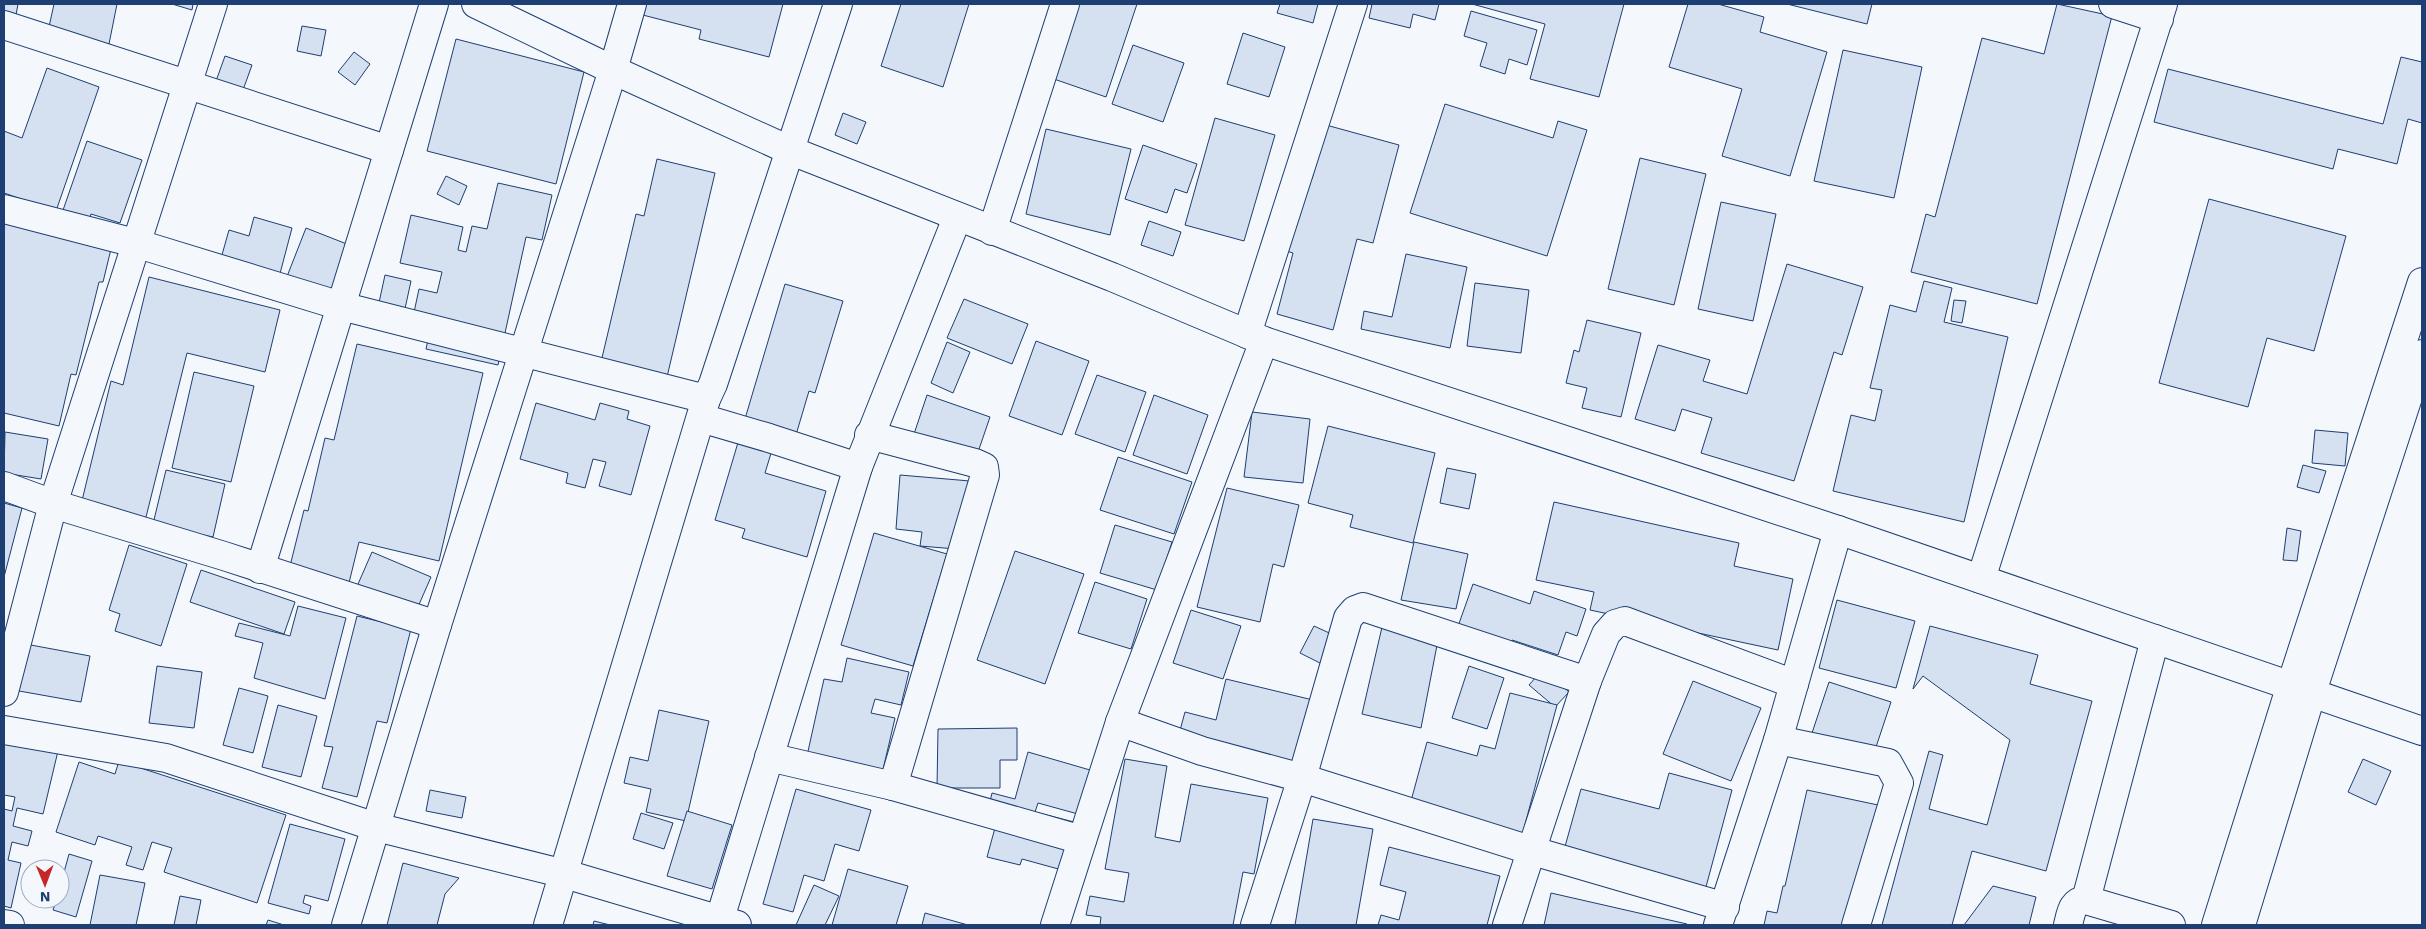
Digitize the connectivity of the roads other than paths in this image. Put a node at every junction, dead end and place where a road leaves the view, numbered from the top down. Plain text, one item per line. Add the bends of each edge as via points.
1 (213, 4) edge
2 (434, 4) edge
3 (476, 4) edge
4 (632, 4) edge
5 (838, 4) edge
6 (1065, 4) edge
7 (1353, 4) edge
8 (2113, 4) edge
9 (2161, 11) edge
10 (4, 25) edge
11 (613, 70) junction
12 (187, 83) junction
13 (390, 150) junction
14 (789, 150) junction
15 (4, 209) edge
16 (957, 218) junction
17 (992, 231) junction
18 (135, 243) junction
19 (2422, 282) edge
20 (341, 306) junction
21 (1255, 337) junction
22 (524, 351) junction
23 (2422, 354) edge
24 (703, 409) junction
25 (869, 435) junction
26 (858, 467) junction
27 (4, 486) edge
28 (53, 504) junction
29 (1838, 530) junction
30 (260, 569) junction
31 (1981, 579) junction
32 (437, 625) junction
33 (2155, 639) junction
34 (1587, 681) junction
35 (1794, 684) junction
36 (2302, 688) junction
37 (4, 692) edge
38 (1120, 722) junction
39 (4, 730) edge
40 (2422, 730) edge
41 (1778, 740) junction
42 (769, 757) junction
43 (1302, 778) junction
44 (893, 786) junction
45 (376, 827) junction
46 (1082, 840) junction
47 (1533, 851) junction
48 (565, 874) junction
49 (2086, 900) junction
50 (1722, 916) edge
51 (725, 923) edge
52 (4, 924) edge
53 (10, 925) edge
54 (346, 925) edge
55 (548, 925) edge
56 (1055, 925) edge
57 (1254, 925) edge
58 (1507, 925) edge
59 (1856, 925) edge
60 (2068, 925) edge
61 (2171, 925) edge
62 (2216, 925) edge
63 (2241, 925) edge

1 - 12 street
2 - 13 street
3 - 11 street
4 - 11 street
5 - 14 street
6 - 17 street
7 - 21 street
8 - 9 street
9 - 31 street
10 - 12 street
11 - 14 street
11 - 22 street
12 - 13 street
12 - 18 street
13 - 20 street
14 - 16 street
14 - 24 street
15 - 18 street
16 - 17 street
16 - 25 street
17 - 21 street
18 - 20 street
18 - 28 street
19 - 36 street
20 - 22 street
20 - 30 street
21 - 29 street
21 - 38 street
22 - 24 street
22 - 32 street
23 - 36 street
24 - 26 street via 769,438
24 - 48 street
25 - 26 street
25 - 44 street via 975,462 984,466 985,475
26 - 42 street
27 - 28 street
28 - 30 street
28 - 37 street
29 - 31 street
29 - 35 street
30 - 32 street
31 - 33 street
32 - 45 street
33 - 36 street
33 - 49 street
34 - 35 street via 1606,634 1615,624 1625,620
34 - 43 street via 1363,607 1348,618
34 - 47 street
35 - 41 street
36 - 40 street
36 - 62 street
36 - 63 street
38 - 43 street via 1202,751
38 - 46 street
39 - 45 street via 166,758
41 - 50 street
41 - 59 street via 1888,763 1895,772 1899,784
42 - 44 street
42 - 51 street
43 - 47 street
43 - 57 street
44 - 46 street
45 - 48 street
45 - 54 street
46 - 56 street
47 - 50 street
47 - 58 street
48 - 51 street
48 - 55 street
49 - 60 street via 2074,905
49 - 61 street
52 - 53 street

